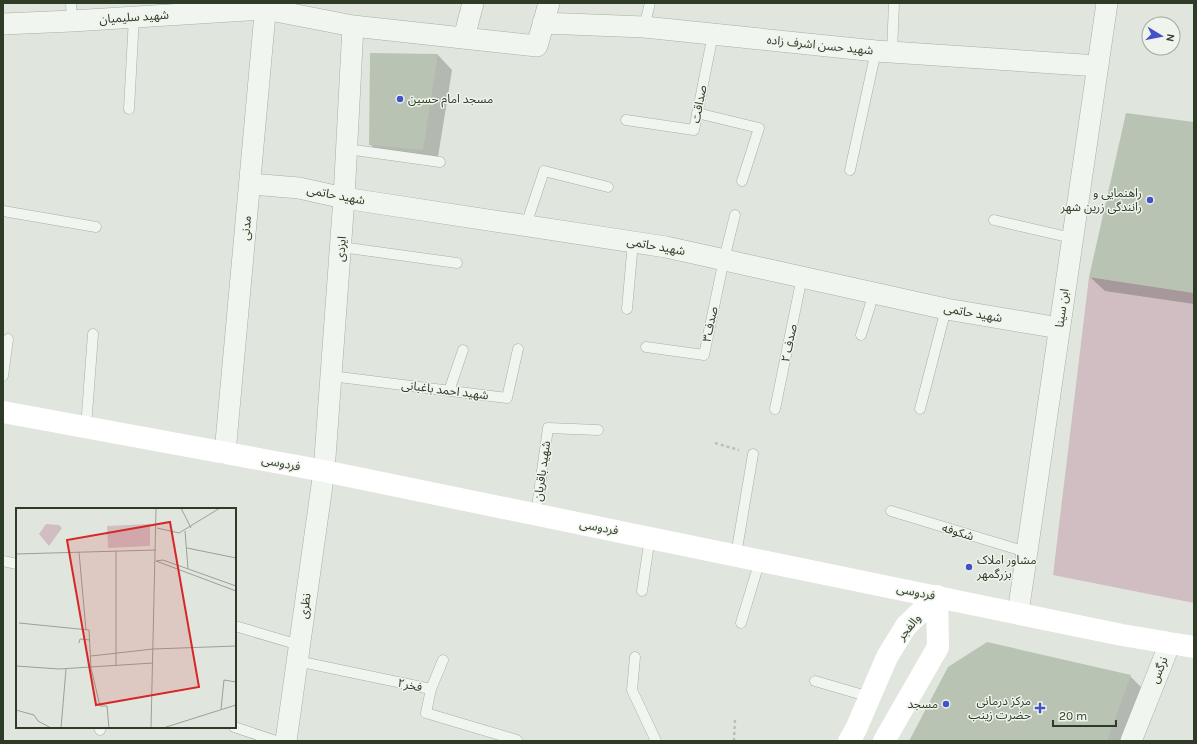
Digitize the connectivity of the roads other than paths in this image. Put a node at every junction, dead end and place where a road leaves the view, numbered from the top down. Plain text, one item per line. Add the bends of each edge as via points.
1 (473, 3) edge
2 (548, 3) edge
3 (650, 3) edge
4 (894, 3) edge
5 (1107, 3) edge
6 (265, 6) edge
7 (71, 12) edge
8 (134, 17) junction
9 (543, 23) junction
10 (3, 24) edge
11 (353, 26) junction
12 (644, 27) junction
13 (713, 34) junction
14 (464, 38) junction
15 (884, 51) junction
16 (1098, 66) junction
17 (129, 109) dead end
18 (697, 113) junction
19 (626, 120) dead end
20 (347, 149) junction
21 (440, 162) dead end
22 (850, 170) dead end
23 (742, 181) dead end
24 (250, 184) junction
25 (608, 187) dead end
26 (344, 198) junction
27 (3, 211) edge
28 (735, 215) dead end
29 (994, 220) dead end
30 (526, 226) junction
31 (96, 227) dead end
32 (1072, 238) junction
33 (633, 242) junction
34 (341, 247) junction
35 (724, 260) junction
36 (457, 263) dead end
37 (802, 277) junction
38 (874, 293) junction
39 (627, 309) dead end
40 (946, 309) junction
41 (1059, 328) junction
42 (93, 334) dead end
43 (862, 335) dead end
44 (8, 339) dead end
45 (646, 347) dead end
46 (518, 349) dead end
47 (463, 350) dead end
48 (3, 376) edge
49 (332, 376) junction
50 (449, 391) junction
51 (775, 409) dead end
52 (920, 409) dead end
53 (3, 412) edge
54 (86, 427) junction
55 (598, 430) dead end
56 (225, 453) junction
57 (753, 454) road end
58 (324, 471) junction
59 (891, 511) dead end
60 (536, 514) junction
61 (650, 537) junction
62 (1026, 552) junction
63 (736, 555) junction
64 (760, 560) junction
65 (3, 561) edge
66 (16, 564) edge
67 (642, 591) dead end
68 (937, 596) junction
69 (1018, 613) junction
70 (741, 623) dead end
71 (236, 626) edge
72 (1170, 643) junction
73 (1194, 647) edge
74 (298, 653) junction
75 (635, 657) dead end
76 (443, 660) dead end
77 (815, 681) dead end
78 (431, 689) junction
79 (870, 696) junction
80 (236, 728) edge
81 (516, 740) dead end
82 (276, 741) edge
83 (286, 741) edge
84 (656, 741) edge
85 (849, 741) edge
86 (884, 741) edge
87 (1131, 741) edge

1 - 14 street
2 - 9 street
3 - 12 lane
4 - 15 lane
5 - 16 street, ابن سینا
6 - 8 street, شهید سلیمیان
6 - 11 street
6 - 24 street, مدنی
7 - 8 street, شهید سلیمیان
7 - 10 street, شهید سلیمیان
8 - 17 lane
9 - 12 street, شهید حسن اشرف زاده
9 - 14 street via 537,46
11 - 14 street
11 - 20 street, ایزدی
12 - 13 street, شهید حسن اشرف زاده
13 - 15 street, شهید حسن اشرف زاده
13 - 18 lane, صداقت
15 - 16 street, شهید حسن اشرف زاده
15 - 22 lane
16 - 32 street, ابن سینا
18 - 19 lane, صداقت via 694,130
18 - 23 lane via 759,128
20 - 21 lane
20 - 26 street, ایزدی
24 - 26 street, شهید حاتمی via 299,188
24 - 56 street, مدنی
25 - 30 lane via 544,172
26 - 30 street, شهید حاتمی
26 - 34 street, ایزدی
27 - 31 lane
28 - 35 lane
29 - 32 lane
30 - 33 street, شهید حاتمی
32 - 41 street, ابن سینا
33 - 35 street, شهید حاتمی
33 - 39 lane
34 - 36 lane
34 - 49 street, ایزدی
35 - 37 street, شهید حاتمی
35 - 45 lane, صدف۳ via 704,355
37 - 38 street, شهید حاتمی
37 - 51 lane, صدف ۲
38 - 40 street, شهید حاتمی
38 - 43 lane
40 - 41 street, شهید حاتمی
40 - 52 lane
41 - 62 street, ابن سینا
42 - 54 lane
44 - 48 lane
46 - 50 lane, شهید احمد باغبانی via 508,398
47 - 50 lane
49 - 50 lane, شهید احمد باغبانی
49 - 58 street, ایزدی
53 - 54 street, فردوسی
54 - 56 street, فردوسی
55 - 60 lane, شهید باقریان via 548,428
56 - 58 street, فردوسی
57 - 63 lane
58 - 60 street, فردوسی
58 - 74 street, نظری
59 - 62 lane, شکوفه
60 - 61 street, فردوسی
61 - 63 street, فردوسی
61 - 67 lane
62 - 69 street, ابن سینا
63 - 64 street, فردوسی
64 - 68 street, فردوسی
64 - 70 lane
65 - 66 lane
68 - 69 street, فردوسی
68 - 79 street, والفجر via 906,626 887,657
68 - 86 street, والفجر via 938,647
69 - 72 street, فردوسی
71 - 74 lane, فخر۲
72 - 73 street, فردوسی
72 - 87 street, نرگس
74 - 78 lane, فخر۲
74 - 83 street, نظری
75 - 84 lane via 632,690
76 - 78 lane
77 - 79 lane
78 - 81 lane, فخر۲ via 426,713
79 - 85 street, والفجر
80 - 82 lane

